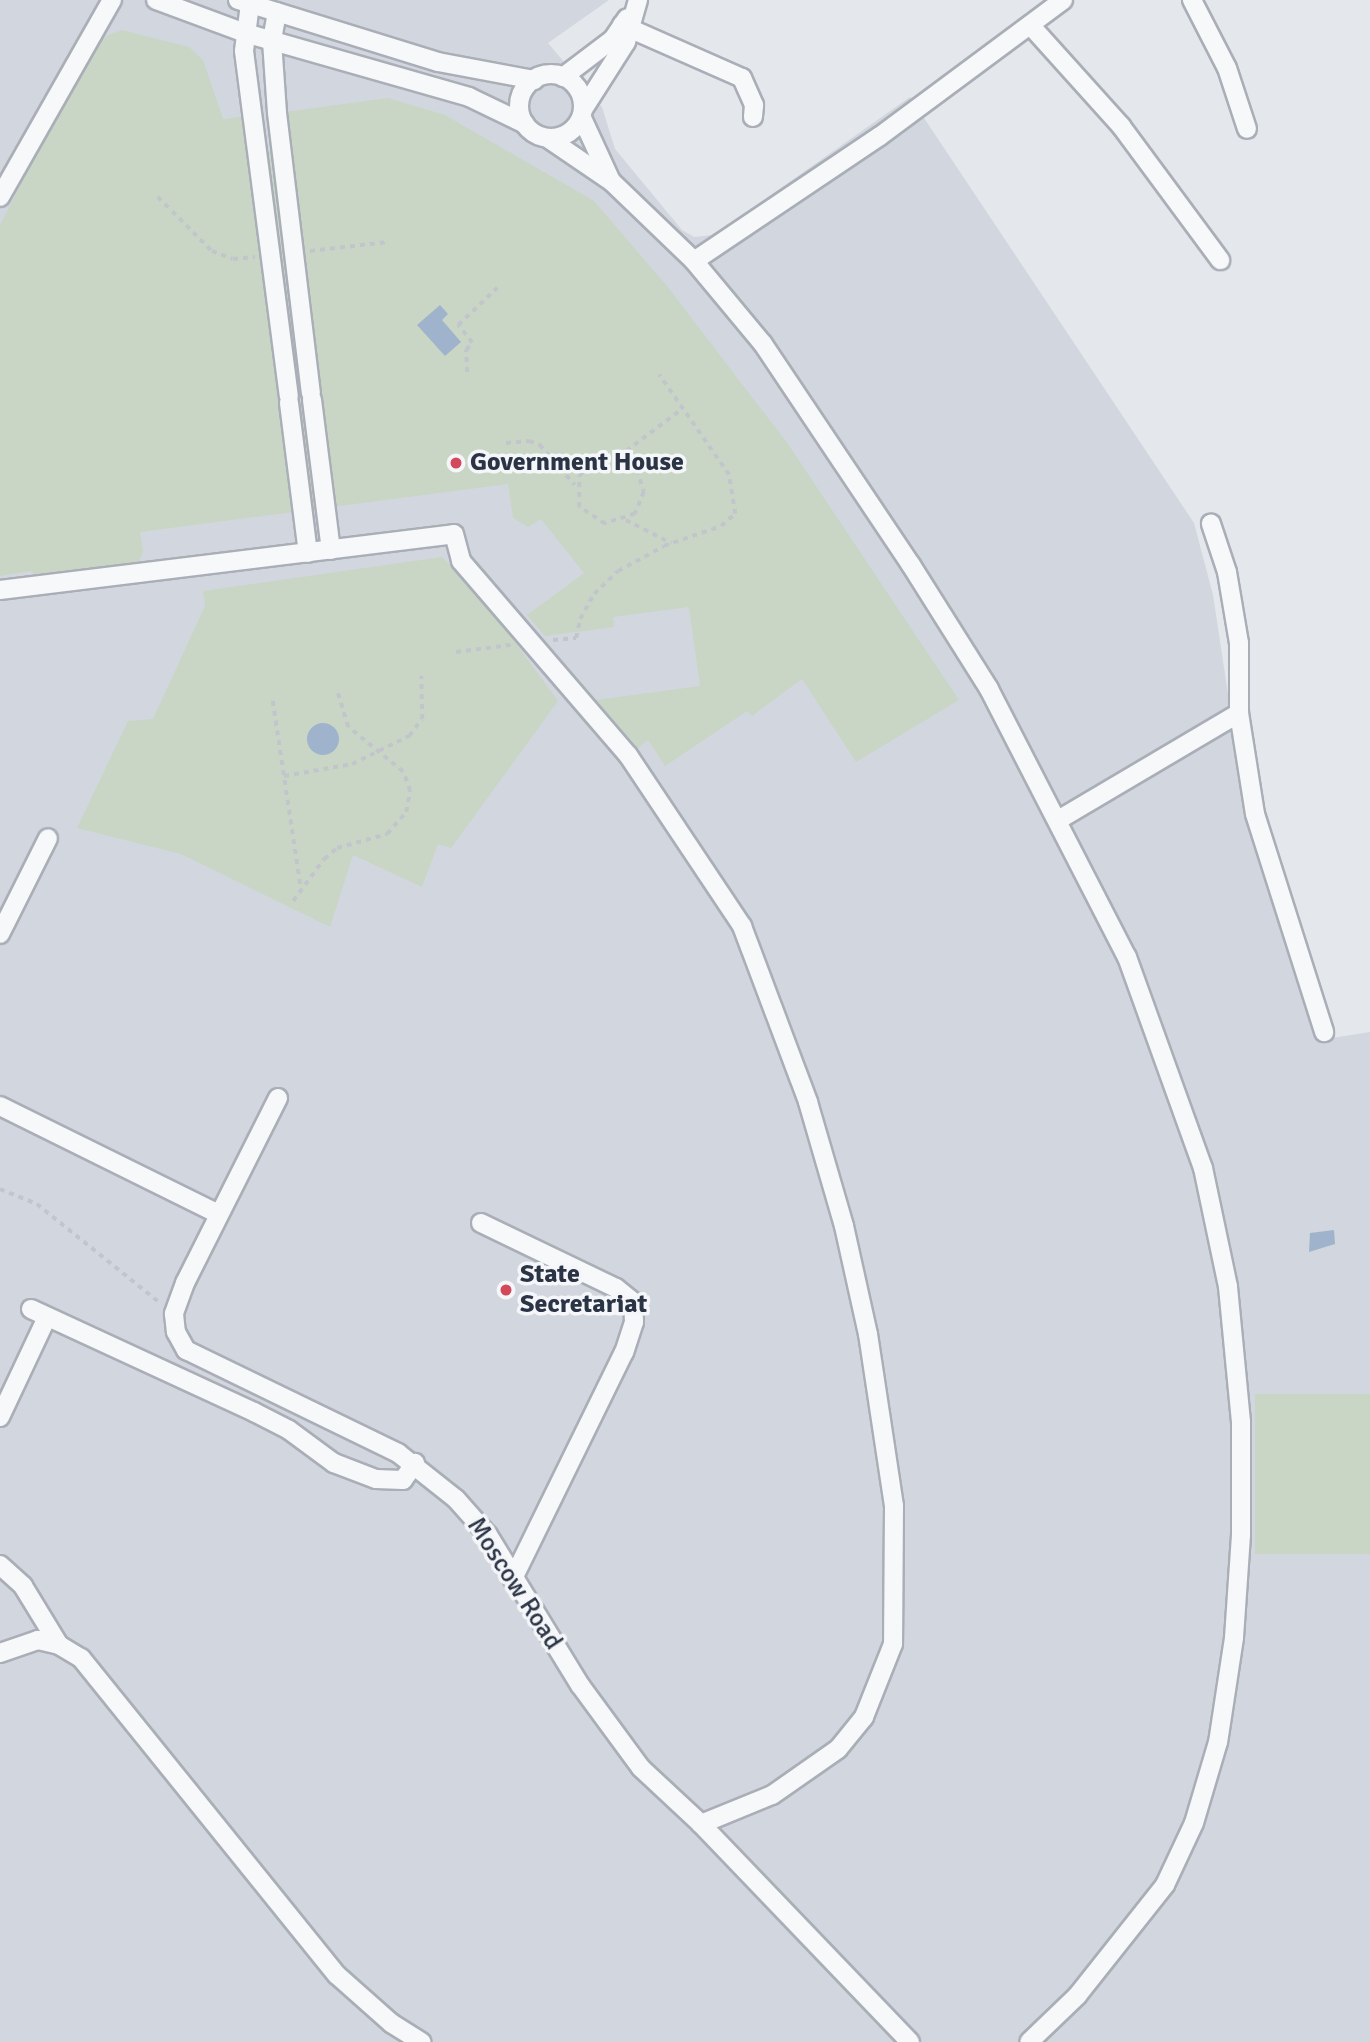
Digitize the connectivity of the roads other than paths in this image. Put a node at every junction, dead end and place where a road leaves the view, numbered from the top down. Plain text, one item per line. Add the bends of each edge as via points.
1 (112, 0) edge
2 (156, 0) edge
3 (1063, 0) edge
4 (1192, 0) edge
5 (244, 2) edge
6 (637, 3) edge
7 (277, 12) junction
8 (1031, 26) junction
9 (626, 27) junction
10 (244, 33) junction
11 (272, 41) junction
12 (563, 77) junction
13 (534, 80) junction
14 (583, 113) junction
15 (753, 117) dead end
16 (525, 124) junction
17 (1247, 129) dead end
18 (550, 139) junction
19 (612, 182) junction
20 (0, 197) edge
21 (294, 253) junction
22 (271, 256) junction
23 (1220, 260) dead end
24 (694, 261) junction
25 (311, 390) junction
26 (288, 393) junction
27 (1211, 524) dead end
28 (331, 550) junction
29 (308, 552) junction
30 (0, 590) edge
31 (1239, 713) junction
32 (1060, 819) junction
33 (48, 838) dead end
34 (0, 934) edge
35 (1324, 1032) dead end
36 (278, 1098) dead end
37 (0, 1106) edge
38 (219, 1214) junction
39 (481, 1223) dead end
40 (0, 1417) edge
41 (415, 1463) junction
42 (0, 1565) edge
43 (513, 1579) junction
44 (59, 1645) junction
45 (0, 1653) edge
46 (701, 1824) junction
47 (421, 2042) edge
48 (910, 2042) edge
49 (1028, 2042) edge

1 - 20 street
2 - 10 street
3 - 8 street
4 - 17 street via 1227,68
5 - 7 street
5 - 10 street
6 - 9 street
7 - 11 street
7 - 13 street via 438,62
8 - 23 street via 1121,127
8 - 24 street via 880,136
9 - 12 street
9 - 14 street
9 - 15 street via 724,66 742,78 754,105
10 - 11 street
10 - 22 street
11 - 16 street via 469,97
11 - 21 street
12 - 13 street
12 - 14 street via 579,90
13 - 16 street via 521,96
14 - 18 street via 569,133
14 - 19 street
16 - 18 street
18 - 19 street
19 - 24 street
21 - 22 street
21 - 25 street
22 - 26 street
24 - 32 street via 763,344 911,565 989,689
25 - 26 street
25 - 28 street
26 - 29 street
27 - 31 street via 1227,572 1239,643
28 - 29 street
28 - 46 street via 454,534 461,561 628,755 742,926 769,989 844,1226 894,1506 893,1644 864,1717 838,1749 772,1795
29 - 30 street
31 - 32 street
31 - 35 street via 1255,814
32 - 49 street via 1127,957 1203,1168 1229,1300 1241,1422 1241,1535 1234,1638 1219,1742 1194,1823 1165,1885 1128,1935 1077,1996
33 - 34 street
36 - 38 street
37 - 38 street
38 - 41 street, Moscow Road via 174,1314 176,1332 187,1350
39 - 43 street via 616,1288 633,1302 634,1322 624,1352
40 - 41 street via 39,1313 254,1412 289,1430 334,1463 376,1479 403,1480
41 - 43 street, Moscow Road via 488,1535
42 - 44 street via 23,1586
43 - 46 street, Moscow Road via 580,1685 641,1768
44 - 45 street via 38,1640
44 - 47 street via 81,1658 337,1975 391,2023
46 - 48 street, Moscow Road

